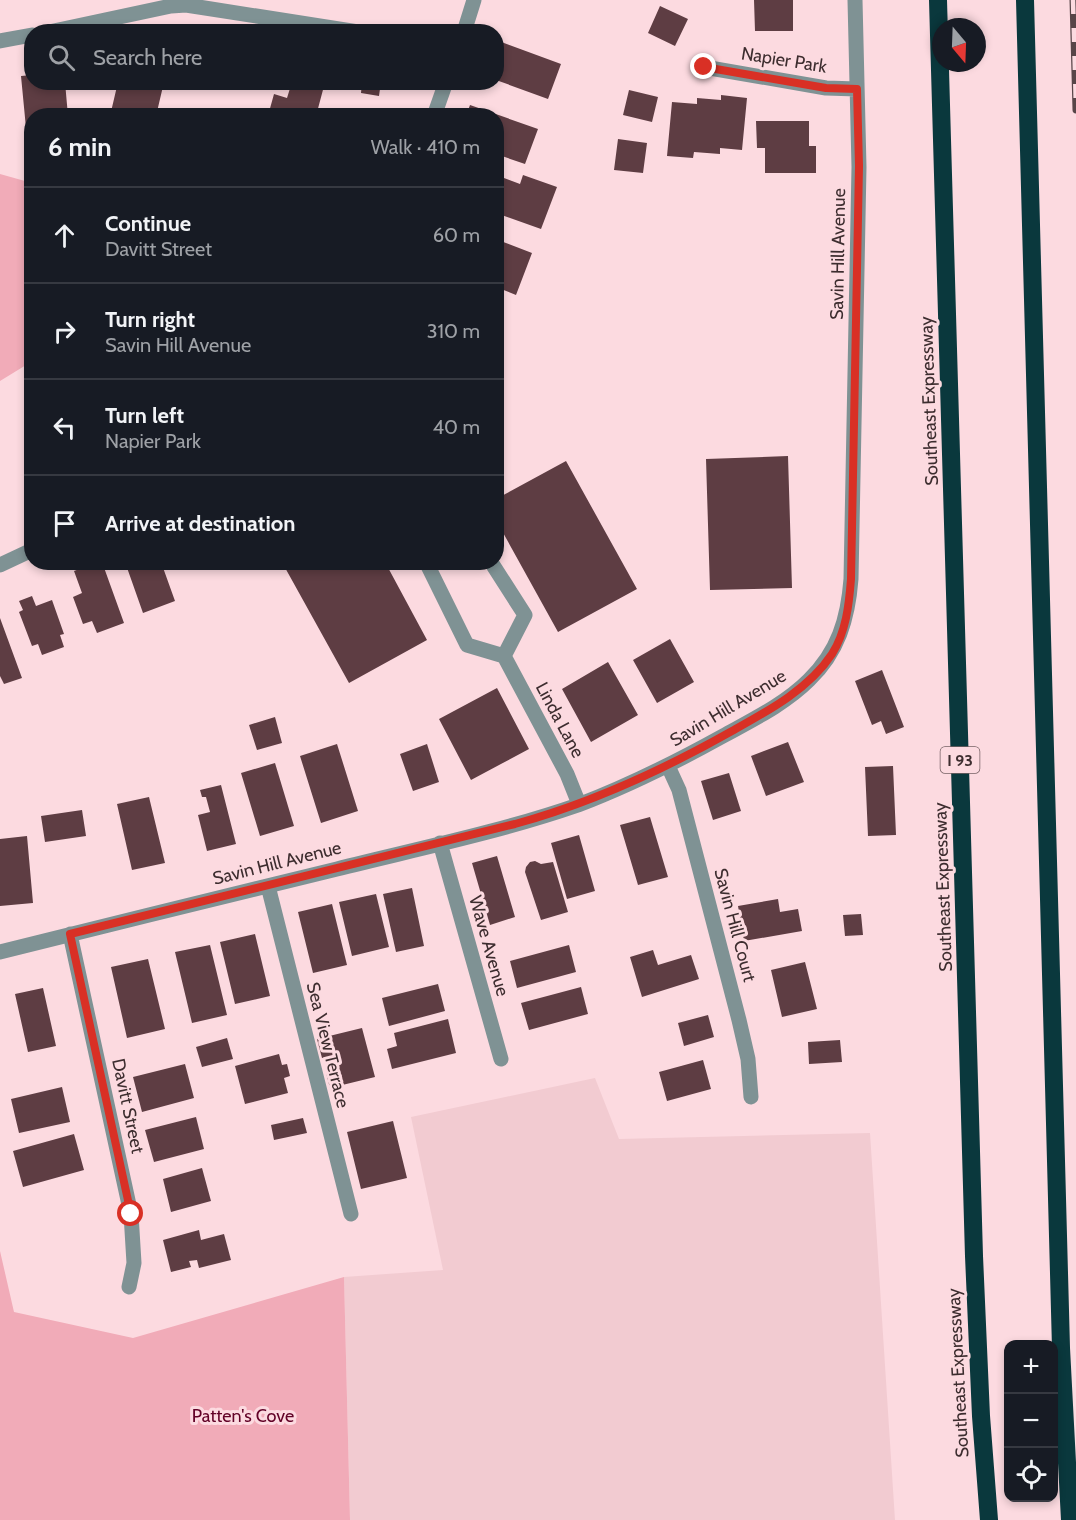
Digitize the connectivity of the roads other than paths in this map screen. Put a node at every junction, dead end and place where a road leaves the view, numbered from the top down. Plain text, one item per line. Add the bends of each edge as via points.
1 (474, 0) edge
2 (855, 0) edge
3 (938, 0) edge
4 (1025, 0) edge
5 (87, 24) edge
6 (307, 24) edge
7 (466, 24) edge
8 (24, 36) edge
9 (0, 41) edge
10 (704, 67) dead end
11 (857, 89) junction
12 (443, 90) edge
13 (437, 108) edge
14 (24, 554) edge
15 (0, 565) edge
16 (430, 570) edge
17 (496, 570) edge
18 (504, 656) junction
19 (668, 766) junction
20 (579, 804) junction
21 (440, 843) junction
22 (268, 886) junction
23 (70, 934) junction
24 (0, 952) edge
25 (501, 1059) dead end
26 (751, 1097) dead end
27 (351, 1214) dead end
28 (129, 1287) dead end
29 (989, 1520) edge
30 (1070, 1520) edge

1 - 7 street
2 - 11 street, Savin Hill Avenue
3 - 29 highway, Southeast Expressway / I 93 via 974,1256
4 - 30 highway via 1060,1318
5 - 6 street via 186,5
8 - 9 street
10 - 11 street, Napier Park via 826,88
11 - 19 street, Savin Hill Avenue via 852,568 846,619 832,653 808,681 757,717
12 - 13 street
14 - 15 street
16 - 18 street via 467,645
17 - 18 street via 525,615
18 - 20 street, Linda Lane
19 - 20 street, Savin Hill Avenue
19 - 26 street, Savin Hill Court via 679,790 740,1020
20 - 21 street, Savin Hill Avenue
21 - 22 street, Savin Hill Avenue
21 - 25 street, Wave Avenue
22 - 23 street, Savin Hill Avenue
22 - 27 street, Sea View Terrace
23 - 24 street, Savin Hill Avenue
23 - 28 street, Davitt Street via 131,1214 134,1263

